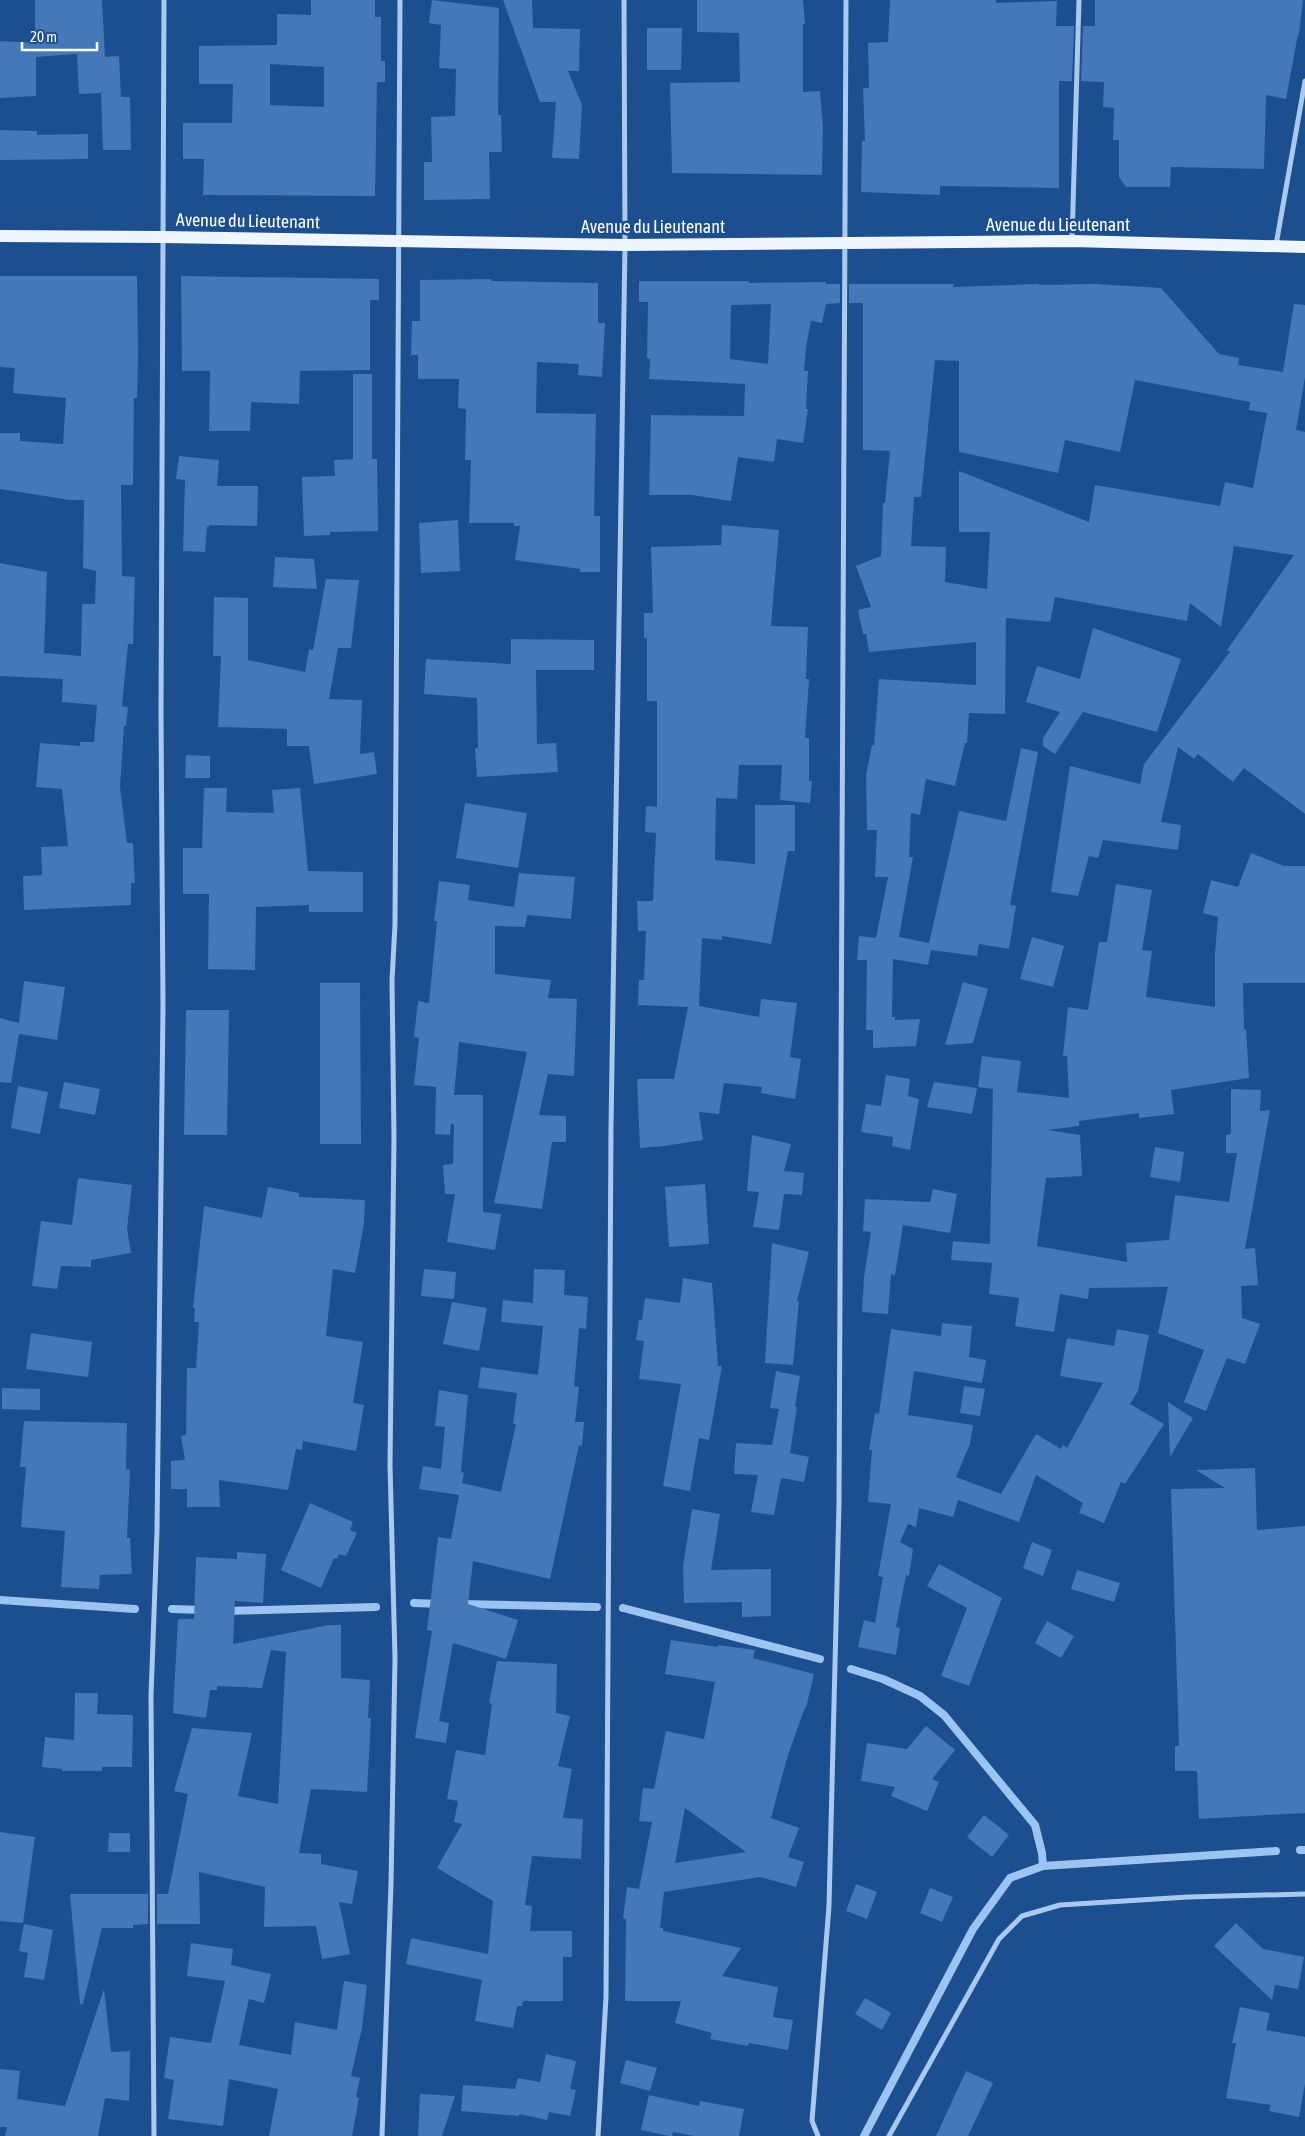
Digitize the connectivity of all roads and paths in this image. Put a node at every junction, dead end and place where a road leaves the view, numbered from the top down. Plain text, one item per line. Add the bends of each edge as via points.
1 (164, 0) edge
2 (400, 0) edge
3 (624, 0) edge
4 (846, 0) edge
5 (1079, 0) edge
6 (1305, 81) edge
7 (0, 236) edge
8 (162, 237) junction
9 (1072, 241) junction
10 (399, 242) junction
11 (845, 243) junction
12 (625, 245) junction
13 (1305, 247) edge
14 (1275, 248) junction
15 (1305, 1894) edge
16 (154, 2136) edge
17 (382, 2136) edge
18 (598, 2136) edge
19 (818, 2136) edge
20 (889, 2136) edge

1 - 8 street
2 - 10 street
3 - 12 street
4 - 11 street
5 - 9 street
6 - 14 street
7 - 8 main road, Avenue du Lieutenant
8 - 10 main road, Avenue du Lieutenant
8 - 16 street via 163,1006 157,1531 151,1696
9 - 11 main road, Avenue du Lieutenant
9 - 14 main road, Avenue du Lieutenant
10 - 12 main road, Avenue du Lieutenant
10 - 17 street via 390,1455 395,1658
11 - 12 main road, Avenue du Lieutenant
11 - 19 street via 839,1503 829,1906 812,2121
12 - 18 street via 611,1137 606,1996
13 - 14 main road, Avenue du Lieutenant
15 - 20 street via 1188,1896 1060,1905 1022,1916 1000,1939

